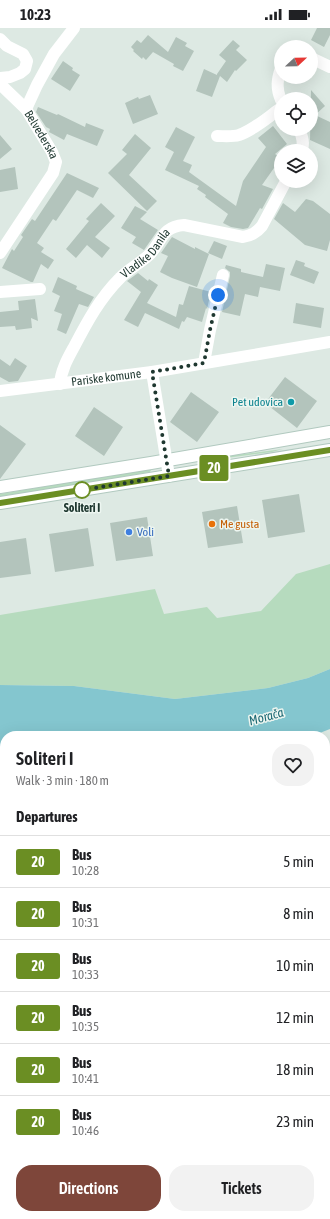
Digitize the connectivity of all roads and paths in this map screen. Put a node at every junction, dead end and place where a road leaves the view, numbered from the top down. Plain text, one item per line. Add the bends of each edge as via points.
1 (74, 28) edge
2 (0, 40) edge
3 (318, 61) edge
4 (330, 67) edge
5 (0, 78) edge
6 (0, 84) edge
7 (26, 109) junction
8 (274, 113) edge
9 (217, 136) dead end
10 (283, 188) edge
11 (0, 253) edge
12 (223, 275) dead end
13 (40, 289) dead end
14 (0, 292) edge
15 (330, 342) edge
16 (204, 363) junction
17 (152, 372) junction
18 (60, 384) junction
19 (0, 391) edge
20 (330, 432) edge
21 (330, 450) edge
22 (166, 460) junction
23 (169, 476) junction
24 (0, 487) edge
25 (0, 504) edge

1 - 7 street via 54,54
2 - 5 street via 23,54 27,61 25,69 20,73
3 - 4 street
6 - 7 street, Belvederska
7 - 11 street, Belvederska via 52,152 56,167
8 - 9 street via 238,135
10 - 18 street, Vladike Danila via 262,226 250,236 184,225 164,232 150,254 120,278 90,316 62,371
12 - 16 street
13 - 14 street
15 - 16 street, Pariske komune
16 - 17 street, Pariske komune
17 - 18 street, Pariske komune
17 - 22 street
18 - 19 street, Pariske komune
20 - 22 street
21 - 23 street
22 - 23 street
22 - 24 street
23 - 25 street

